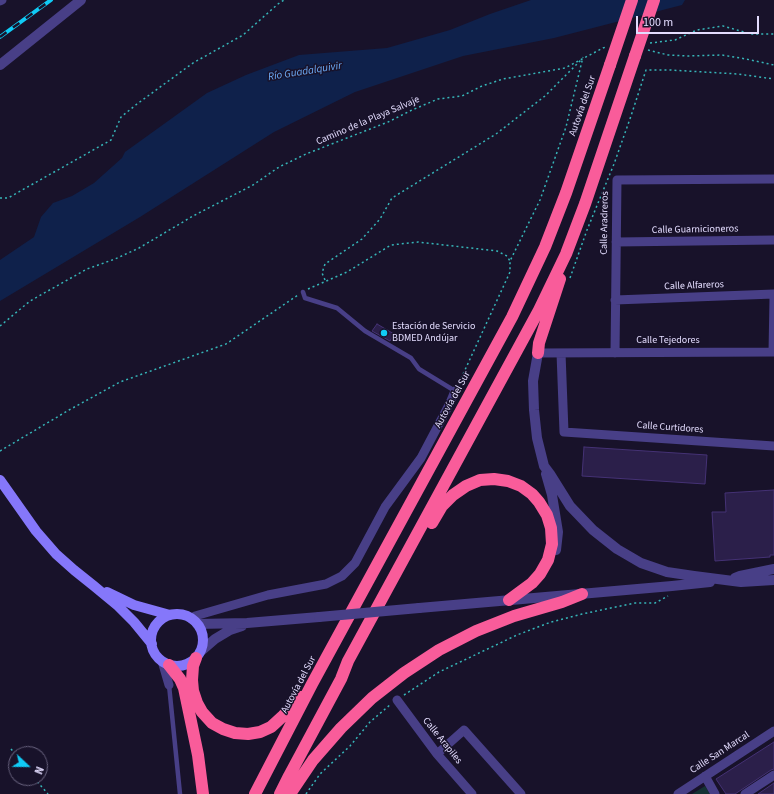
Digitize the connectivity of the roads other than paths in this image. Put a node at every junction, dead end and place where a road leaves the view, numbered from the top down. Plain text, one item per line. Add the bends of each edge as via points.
1 (81, 0) edge
2 (632, 0) edge
3 (654, 0) edge
4 (0, 65) edge
5 (774, 179) edge
6 (774, 240) edge
7 (616, 242) junction
8 (566, 254) junction
9 (302, 292) road end
10 (774, 294) edge
11 (774, 298) edge
12 (615, 300) junction
13 (773, 352) edge
14 (538, 353) junction
15 (561, 353) junction
16 (615, 353) junction
17 (455, 391) joint
18 (774, 446) edge
19 (544, 466) junction
20 (0, 480) edge
21 (774, 569) edge
22 (731, 580) junction
23 (774, 580) edge
24 (94, 586) junction
25 (582, 594) junction
26 (525, 598) junction
27 (509, 600) junction
28 (170, 615) junction
29 (194, 621) junction
30 (247, 623) junction
31 (152, 644) junction
32 (198, 655) junction
33 (170, 666) junction
34 (341, 679) junction
35 (312, 684) junction
36 (169, 685) junction
37 (397, 700) road end
38 (774, 731) edge
39 (437, 754) junction
40 (774, 775) edge
41 (705, 776) junction
42 (180, 794) edge
43 (203, 794) edge
44 (255, 794) edge
45 (280, 794) edge
46 (290, 794) edge
47 (472, 794) edge
48 (521, 794) edge
49 (678, 794) edge
50 (715, 794) edge
51 (745, 794) edge

1 - 4 street
2 - 35 highway, Autovía del Sur, bridge via 545,247 512,317
3 - 8 highway, bridge via 639,53
5 - 7 street, Calle Aradreros via 617,180
6 - 7 street, Calle Guarnicioneros
7 - 12 street, Calle Aradreros
8 - 14 highway
8 - 34 highway via 539,310 348,661
9 - 17 lane via 305,298 337,308 365,331 411,358 419,369
10 - 12 street, Calle Alfareros
11 - 13 street
12 - 16 street, Calle Aradreros
13 - 16 street, Calle Tejedores
14 - 15 street, Calle Tejedores
14 - 19 street via 533,381 534,410
15 - 16 street, Calle Tejedores
15 - 18 street, Calle Curtidores via 564,432
17 - 29 street via 421,458 385,507 355,563 342,576 326,584 268,595 195,616
19 - 22 street via 570,506 593,530 617,549 641,563 667,572
19 - 26 street via 558,532 557,548 551,566
20 - 24 main road via 36,531 56,554
21 - 22 street
22 - 23 street
22 - 25 street
24 - 28 main road via 134,605
24 - 31 main road via 118,606
25 - 26 street
25 - 46 highway via 476,631 439,650 404,673 372,698 341,728 313,760
26 - 27 street
27 - 30 street, bridge
27 - 34 highway via 540,574 548,560 552,544 551,528 547,515 532,494 508,480 480,480 453,494 442,506 354,664
28 - 29 main road via 185,616
28 - 31 main road via 154,629
29 - 30 street
29 - 32 main road via 203,638
30 - 32 street via 215,639
31 - 33 main road via 157,657
32 - 33 main road via 190,663
32 - 35 highway via 193,666 192,680 197,703 212,723 235,733 260,732 271,727
33 - 36 street
33 - 36 street
33 - 43 highway via 184,688
34 - 45 highway
35 - 44 highway, Autovía del Sur
36 - 42 lane
37 - 39 street, Calle Arapiles
38 - 41 street, Calle San Marcal
39 - 47 street, Calle Arapiles
39 - 48 street via 464,730
40 - 51 street
41 - 49 street, Calle San Marcal
41 - 50 street

